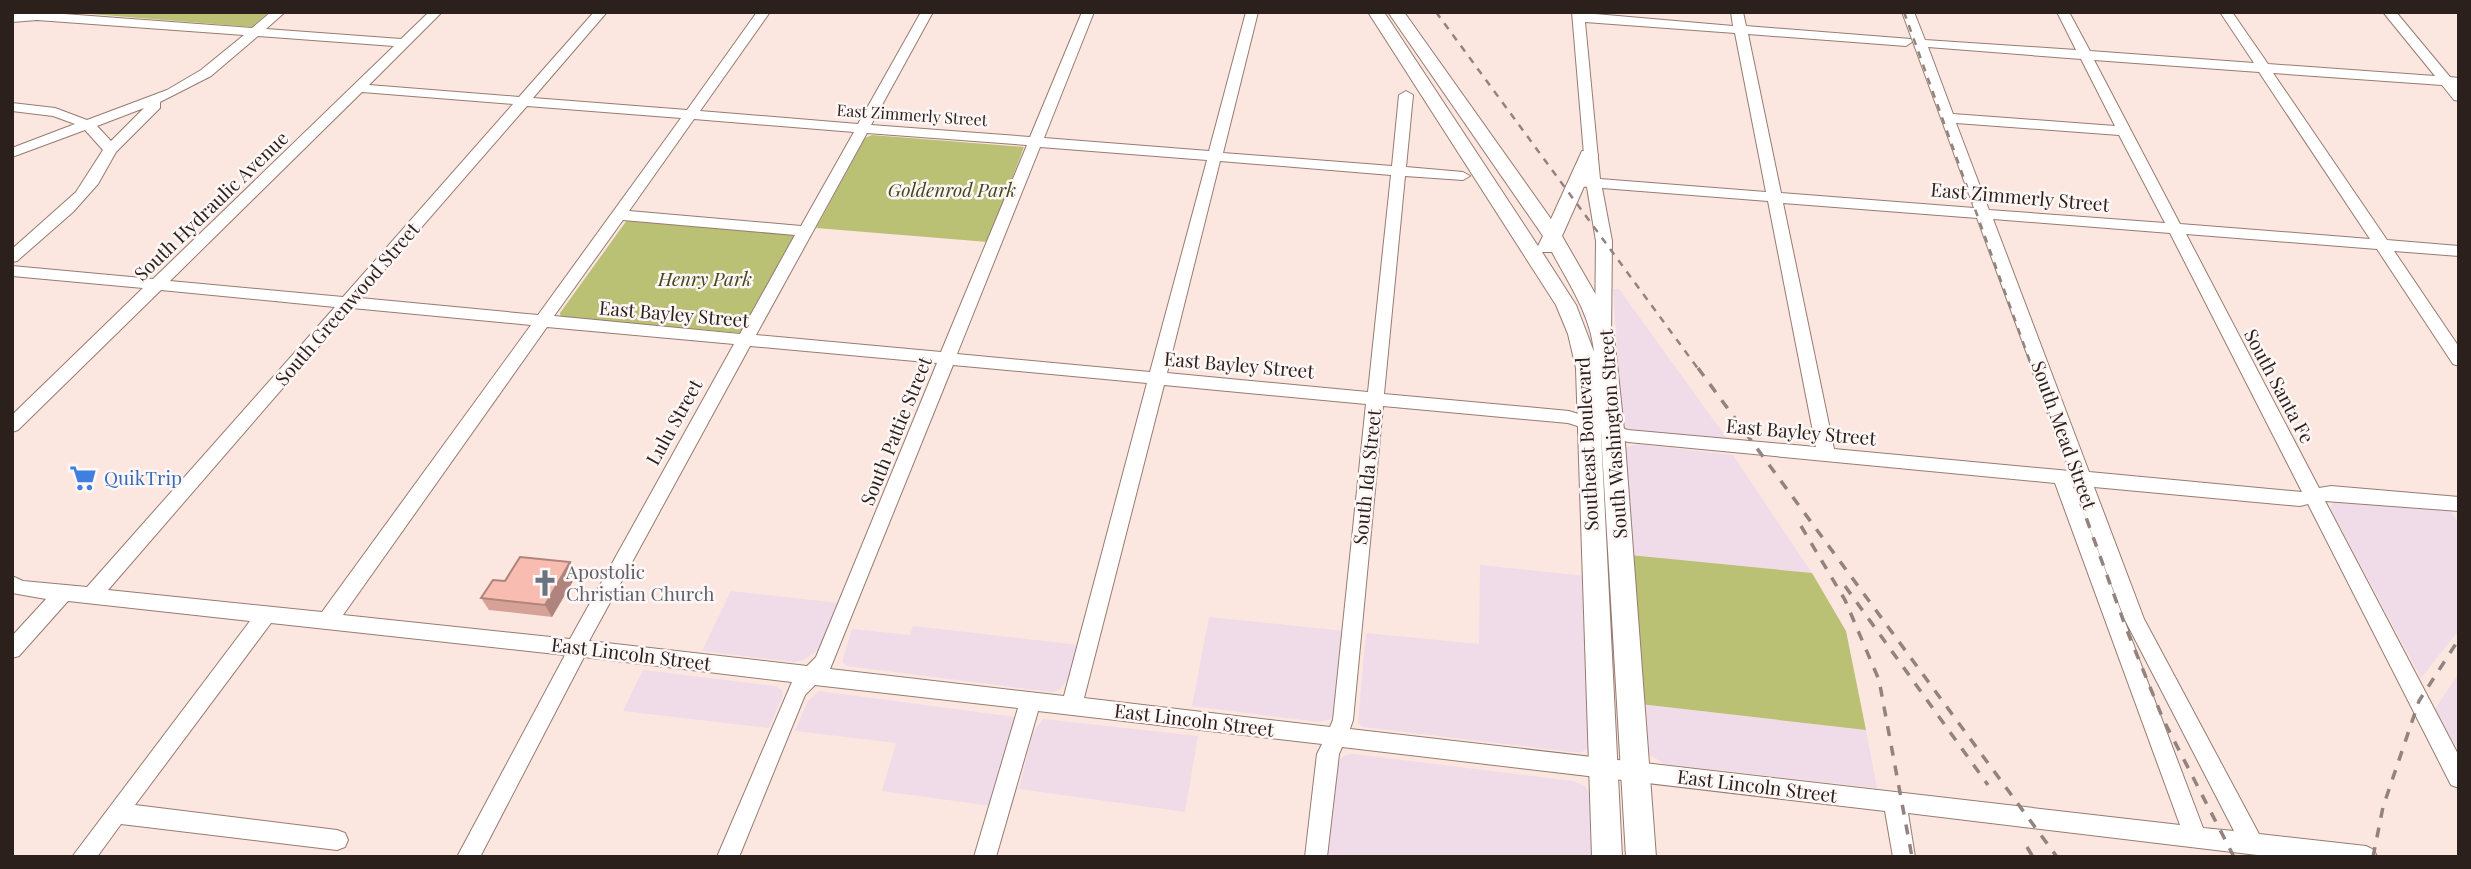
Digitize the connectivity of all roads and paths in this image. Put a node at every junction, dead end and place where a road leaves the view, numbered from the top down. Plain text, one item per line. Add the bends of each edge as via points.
1 (279, 12) edge
2 (436, 12) edge
3 (601, 12) edge
4 (764, 12) edge
5 (927, 12) edge
6 (1088, 12) edge
7 (1252, 12) edge
8 (1376, 12) edge
9 (1396, 12) edge
10 (1737, 12) edge
11 (1908, 12) edge
12 (2063, 12) edge
13 (2226, 12) edge
14 (2389, 12) edge
15 (1579, 15) edge
16 (12, 18) edge
17 (1741, 30) junction
18 (256, 32) junction
19 (1913, 42) junction
20 (405, 43) junction
21 (2085, 55) junction
22 (2264, 69) junction
23 (2452, 82) edge
24 (358, 89) junction
25 (1406, 95) dead end
26 (163, 97) junction
27 (2459, 97) edge
28 (523, 102) junction
29 (12, 107) edge
30 (690, 116) junction
31 (1948, 118) junction
32 (88, 124) junction
33 (862, 129) junction
34 (2124, 131) junction
35 (1036, 143) junction
36 (110, 150) junction
37 (12, 153) edge
38 (1589, 155) joint
39 (1214, 156) junction
40 (1398, 171) junction
41 (1463, 176) dead end
42 (1587, 183) junction
43 (1777, 198) junction
44 (1982, 212) junction
45 (618, 215) junction
46 (2175, 229) junction
47 (806, 231) junction
48 (1552, 235) junction
49 (2381, 245) junction
50 (2459, 251) edge
51 (12, 257) edge
52 (12, 271) edge
53 (1546, 273) junction
54 (158, 285) junction
55 (348, 303) junction
56 (541, 322) junction
57 (1603, 335) junction
58 (743, 341) junction
59 (947, 360) junction
60 (2459, 360) edge
61 (1157, 379) junction
62 (1375, 399) junction
63 (1587, 423) junction
64 (12, 426) edge
65 (1613, 430) junction
66 (1828, 456) junction
67 (2071, 478) junction
68 (2313, 496) junction
69 (2459, 504) edge
70 (15, 587) edge
71 (63, 593) junction
72 (92, 596) junction
73 (267, 613) junction
74 (328, 620) junction
75 (577, 648) junction
76 (12, 650) edge
77 (811, 676) junction
78 (1030, 701) junction
79 (1072, 706) junction
80 (1335, 737) junction
81 (1603, 768) junction
82 (1635, 772) junction
83 (2459, 778) edge
84 (1895, 803) junction
85 (117, 813) junction
86 (2196, 839) junction
87 (337, 840) dead end
88 (2252, 844) junction
89 (83, 857) edge
90 (468, 857) edge
91 (727, 857) edge
92 (985, 857) edge
93 (1316, 857) edge
94 (1607, 857) edge
95 (1641, 857) edge
96 (1904, 857) edge
97 (2367, 857) edge

1 - 18 street
2 - 20 street, South Hydraulic Avenue
3 - 28 street, South Greenwood Street
4 - 30 street
5 - 33 street, Lulu Street
6 - 35 street, South Pattie Street
7 - 39 street
8 - 53 main road, Southeast Boulevard
9 - 48 main road, Southeast Boulevard
10 - 17 street
11 - 19 street, South Mead Street
12 - 21 street, South Santa Fe
13 - 22 street
14 - 23 street
15 - 17 street
15 - 38 street
16 - 18 street
17 - 19 street
17 - 43 street
18 - 20 street
18 - 26 street via 206,72
19 - 21 street
19 - 31 street, South Mead Street
20 - 24 street, South Hydraulic Avenue
21 - 22 street
21 - 34 street, South Santa Fe
22 - 23 street
22 - 49 street
23 - 27 street
24 - 28 street, East Zimmerly Street
24 - 54 street, South Hydraulic Avenue
25 - 40 street, South Ida Street
26 - 32 street
26 - 36 street
28 - 30 street, East Zimmerly Street
28 - 55 street, South Greenwood Street
29 - 32 street via 69,116
30 - 33 street, East Zimmerly Street
30 - 45 street
31 - 34 street
31 - 44 street, South Mead Street
32 - 36 street
32 - 37 street
33 - 35 street, East Zimmerly Street
33 - 47 street, Lulu Street
34 - 46 street, South Santa Fe
35 - 39 street, East Zimmerly Street
35 - 59 street, South Pattie Street
36 - 51 street via 100,170 56,221
38 - 42 main road
39 - 40 street, East Zimmerly Street
39 - 61 street
40 - 41 street, East Zimmerly Street
40 - 62 street, South Ida Street
42 - 43 street, East Zimmerly Street
42 - 48 main road
42 - 57 street, South Washington Street via 1604,241
43 - 44 street, East Zimmerly Street
43 - 66 street
44 - 46 street, East Zimmerly Street
44 - 67 street, South Mead Street
45 - 47 street
45 - 56 street
46 - 49 street, East Zimmerly Street
46 - 68 street, South Santa Fe
47 - 58 street, Lulu Street
48 - 53 main road via 1546,249
48 - 57 main road, Southeast Boulevard
49 - 50 street, East Zimmerly Street
49 - 60 street
52 - 54 street, East Bayley Street
53 - 63 main road, Southeast Boulevard via 1579,334 1587,368
54 - 55 street, East Bayley Street
54 - 64 street, South Hydraulic Avenue
55 - 56 street, East Bayley Street
55 - 72 street, South Greenwood Street
56 - 58 street, East Bayley Street
56 - 74 street
57 - 65 main road, South Washington Street
58 - 59 street, East Bayley Street
58 - 75 street, Lulu Street
59 - 61 street, East Bayley Street
59 - 77 street, South Pattie Street via 824,662
61 - 62 street, East Bayley Street
61 - 79 street
62 - 63 street, East Bayley Street
62 - 80 street, South Ida Street via 1343,720
63 - 65 street, East Bayley Street
63 - 81 main road, Southeast Boulevard
65 - 66 street, East Bayley Street via 1628,436
65 - 82 main road, South Washington Street
66 - 67 street, East Bayley Street
67 - 68 street, East Bayley Street via 2300,499
67 - 86 street, South Mead Street
67 - 88 street, South Mead Street via 2135,621
68 - 69 street, East Bayley Street via 2330,493
68 - 83 street, South Santa Fe
70 - 71 street, East Lincoln Street
71 - 72 street, East Lincoln Street
71 - 76 street
72 - 73 street, East Lincoln Street
73 - 74 street, East Lincoln Street
73 - 85 street
74 - 75 street, East Lincoln Street
75 - 77 street, East Lincoln Street
75 - 90 street, Lulu Street
77 - 78 street, East Lincoln Street
77 - 91 street, South Pattie Street via 797,690
78 - 79 street, East Lincoln Street
78 - 92 street
79 - 80 street, East Lincoln Street
80 - 81 street, East Lincoln Street
80 - 93 street, South Ida Street via 1328,754
81 - 82 street, East Lincoln Street
81 - 94 main road
82 - 84 street, East Lincoln Street
82 - 95 main road, South Washington Street
84 - 86 street, East Lincoln Street
84 - 96 street
85 - 87 street
85 - 89 street
86 - 88 street, East Lincoln Street
88 - 97 street, East Lincoln Street

